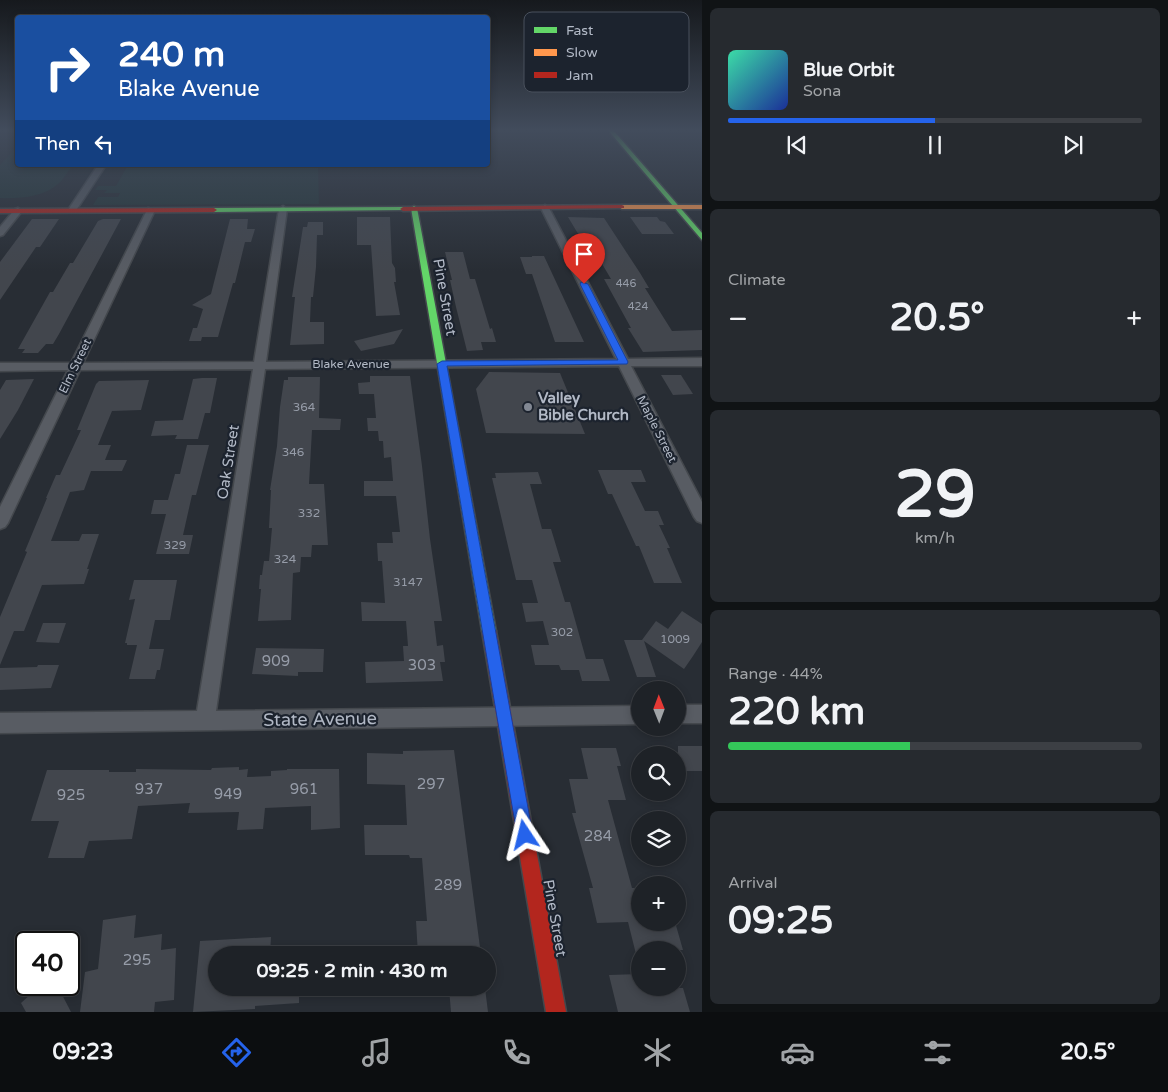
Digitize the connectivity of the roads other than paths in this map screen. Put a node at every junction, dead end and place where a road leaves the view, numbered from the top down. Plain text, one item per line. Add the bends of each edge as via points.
1 (94, 177) edge
2 (651, 177) edge
3 (676, 207) junction
4 (702, 207) edge
5 (414, 208) junction
6 (545, 208) junction
7 (283, 209) junction
8 (72, 210) junction
9 (151, 210) junction
10 (0, 211) edge
11 (18, 211) junction
12 (0, 233) edge
13 (702, 238) edge
14 (623, 362) junction
15 (702, 362) edge
16 (442, 364) junction
17 (259, 365) junction
18 (75, 366) junction
19 (0, 367) edge
20 (702, 517) edge
21 (0, 523) edge
22 (686, 714) edge
23 (702, 714) edge
24 (631, 715) edge
25 (504, 717) junction
26 (205, 720) junction
27 (0, 723) edge
28 (556, 1012) edge

1 - 8 street
2 - 3 street
3 - 4 street
3 - 6 street
3 - 13 street
5 - 6 street
5 - 7 street
5 - 16 street, Pine Street
6 - 14 street, Maple Street
7 - 9 street
7 - 17 street, Oak Street
8 - 9 street
8 - 11 street
9 - 18 street, Elm Street
10 - 11 street
11 - 12 street
14 - 15 street, Blake Avenue
14 - 16 street, Blake Avenue
14 - 20 street, Maple Street
16 - 17 street, Blake Avenue
16 - 25 street, Pine Street
17 - 18 street, Blake Avenue
17 - 26 street, Oak Street
18 - 19 street, Blake Avenue
18 - 21 street, Elm Street
22 - 23 street
24 - 25 street, State Avenue
25 - 26 street, State Avenue
25 - 28 street, Pine Street
26 - 27 street, State Avenue

